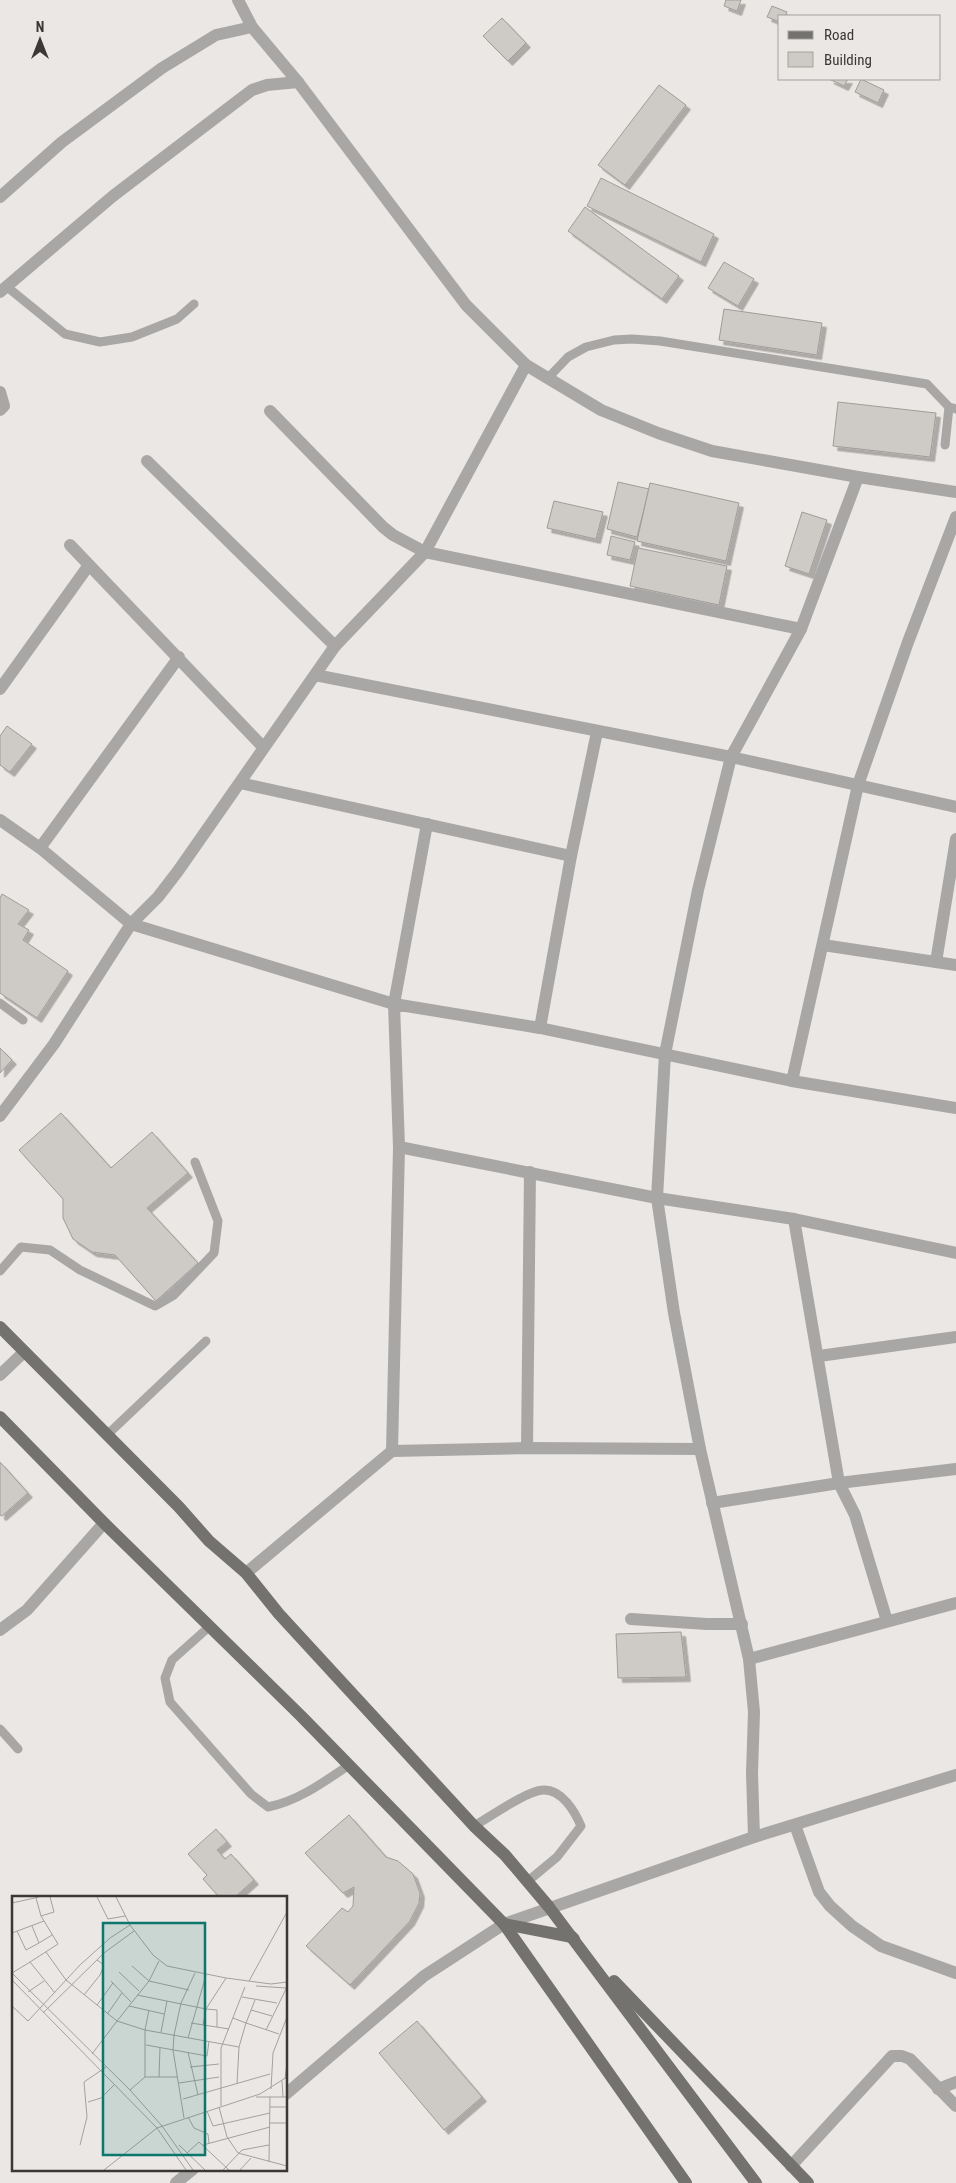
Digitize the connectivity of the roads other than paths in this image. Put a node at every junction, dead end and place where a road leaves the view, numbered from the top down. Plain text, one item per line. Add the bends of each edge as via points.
1 (238, 0) edge
2 (252, 27) junction
3 (298, 82) junction
4 (0, 197) edge
5 (2, 286) edge
6 (194, 304) dead end
7 (526, 365) junction
8 (548, 378) junction
9 (0, 392) edge
10 (952, 408) edge
11 (0, 410) edge
12 (270, 411) dead end
13 (945, 445) dead end
14 (147, 461) dead end
15 (858, 477) junction
16 (956, 492) edge
17 (956, 517) edge
18 (70, 545) dead end
19 (424, 552) junction
20 (89, 565) junction
21 (801, 629) junction
22 (334, 646) junction
23 (179, 658) junction
24 (315, 675) junction
25 (0, 689) edge
26 (597, 732) junction
27 (263, 747) junction
28 (732, 757) junction
29 (240, 783) junction
30 (858, 785) junction
31 (956, 807) edge
32 (0, 820) edge
33 (426, 824) junction
34 (956, 839) edge
35 (40, 848) junction
36 (571, 856) junction
37 (131, 924) junction
38 (824, 945) junction
39 (936, 962) junction
40 (956, 964) edge
41 (0, 1004) edge
42 (394, 1004) junction
43 (23, 1020) dead end
44 (540, 1028) junction
45 (665, 1054) junction
46 (792, 1081) junction
47 (956, 1108) edge
48 (0, 1116) edge
49 (399, 1147) junction
50 (195, 1162) dead end
51 (530, 1172) junction
52 (657, 1198) junction
53 (794, 1219) junction
54 (956, 1253) edge
55 (0, 1271) edge
56 (0, 1327) edge
57 (956, 1337) edge
58 (206, 1341) dead end
59 (24, 1352) junction
60 (819, 1356) junction
61 (0, 1376) edge
62 (0, 1417) edge
63 (107, 1435) junction
64 (527, 1448) junction
65 (700, 1450) junction
66 (392, 1452) junction
67 (956, 1469) edge
68 (839, 1483) junction
69 (712, 1503) junction
70 (104, 1522) junction
71 (246, 1573) junction
72 (956, 1603) edge
73 (631, 1619) dead end
74 (887, 1621) junction
75 (742, 1624) junction
76 (210, 1626) junction
77 (0, 1630) edge
78 (749, 1659) junction
79 (0, 1729) edge
80 (18, 1749) dead end
81 (349, 1765) junction
82 (956, 1775) edge
83 (474, 1826) junction
84 (795, 1826) junction
85 (754, 1838) junction
86 (528, 1881) junction
87 (549, 1907) junction
88 (504, 1924) junction
89 (572, 1937) junction
90 (956, 1973) edge
91 (956, 2082) edge
92 (938, 2089) junction
93 (288, 2092) edge
94 (956, 2106) edge
95 (790, 2166) junction
96 (192, 2170) edge
97 (176, 2183) edge
98 (686, 2183) edge
99 (756, 2183) edge
100 (808, 2183) edge

1 - 2 street
2 - 3 street
2 - 4 street via 216,35 162,68 62,142
3 - 5 street via 252,90 112,196
3 - 7 street via 466,306
5 - 6 lane via 65,334 100,342 132,338 177,320
7 - 8 street
7 - 19 street
8 - 10 lane via 568,357 586,347 614,340 660,341 927,384
8 - 15 street via 601,410 694,445
9 - 11 street via 4,406
10 - 13 lane
12 - 19 street via 383,527
14 - 22 street
15 - 16 street
15 - 21 street
17 - 30 street
18 - 20 street
19 - 21 street
19 - 22 street
20 - 23 street
20 - 25 street
21 - 28 street
22 - 24 street
23 - 27 street
23 - 35 street
24 - 26 street
24 - 27 street
26 - 28 street
26 - 36 street
27 - 29 street
28 - 30 street
28 - 45 street via 698,890
29 - 33 street
29 - 37 street via 158,897
30 - 31 street
30 - 38 street
32 - 35 street
33 - 36 street
33 - 42 street
34 - 39 street
35 - 37 street
36 - 44 street
37 - 42 street
37 - 48 street via 54,1044
38 - 39 street
38 - 46 street
39 - 40 street
41 - 43 lane
42 - 44 street
42 - 49 street
44 - 45 street
45 - 46 street
45 - 52 street
46 - 47 street
49 - 51 street
49 - 66 street
50 - 55 lane via 218,1221 214,1253 174,1295 154,1306 80,1270 50,1250 21,1247
51 - 52 street
51 - 64 street
52 - 53 street
52 - 65 street via 674,1313
53 - 54 street
53 - 60 street
56 - 59 main road
57 - 60 street
58 - 63 lane
59 - 61 street
59 - 63 main road
60 - 68 street
62 - 70 main road
63 - 71 main road via 209,1541
64 - 65 street
64 - 66 street
65 - 69 street
66 - 71 street
67 - 68 street
68 - 69 street
68 - 74 street via 855,1515
69 - 75 street
70 - 76 main road
70 - 77 street via 27,1610
71 - 83 main road via 279,1614
72 - 74 street
73 - 75 street
74 - 78 street
75 - 78 street
76 - 81 main road
76 - 81 lane via 172,1660 165,1678 170,1702 251,1794 268,1808 281,1805
78 - 85 street via 754,1712
79 - 80 lane
81 - 88 main road
82 - 84 street
83 - 86 main road via 506,1855
83 - 86 lane via 530,1794 545,1790 561,1797 576,1812 581,1826 571,1841
84 - 85 street
84 - 90 street via 819,1892 830,1906 881,1946
85 - 87 street
86 - 87 main road
87 - 88 street
87 - 89 main road
88 - 89 main road
88 - 93 street via 424,1976
88 - 98 main road
89 - 95 main road
89 - 99 main road
91 - 92 street
92 - 94 street
92 - 95 street via 910,2059 892,2056
95 - 100 main road
96 - 97 street

